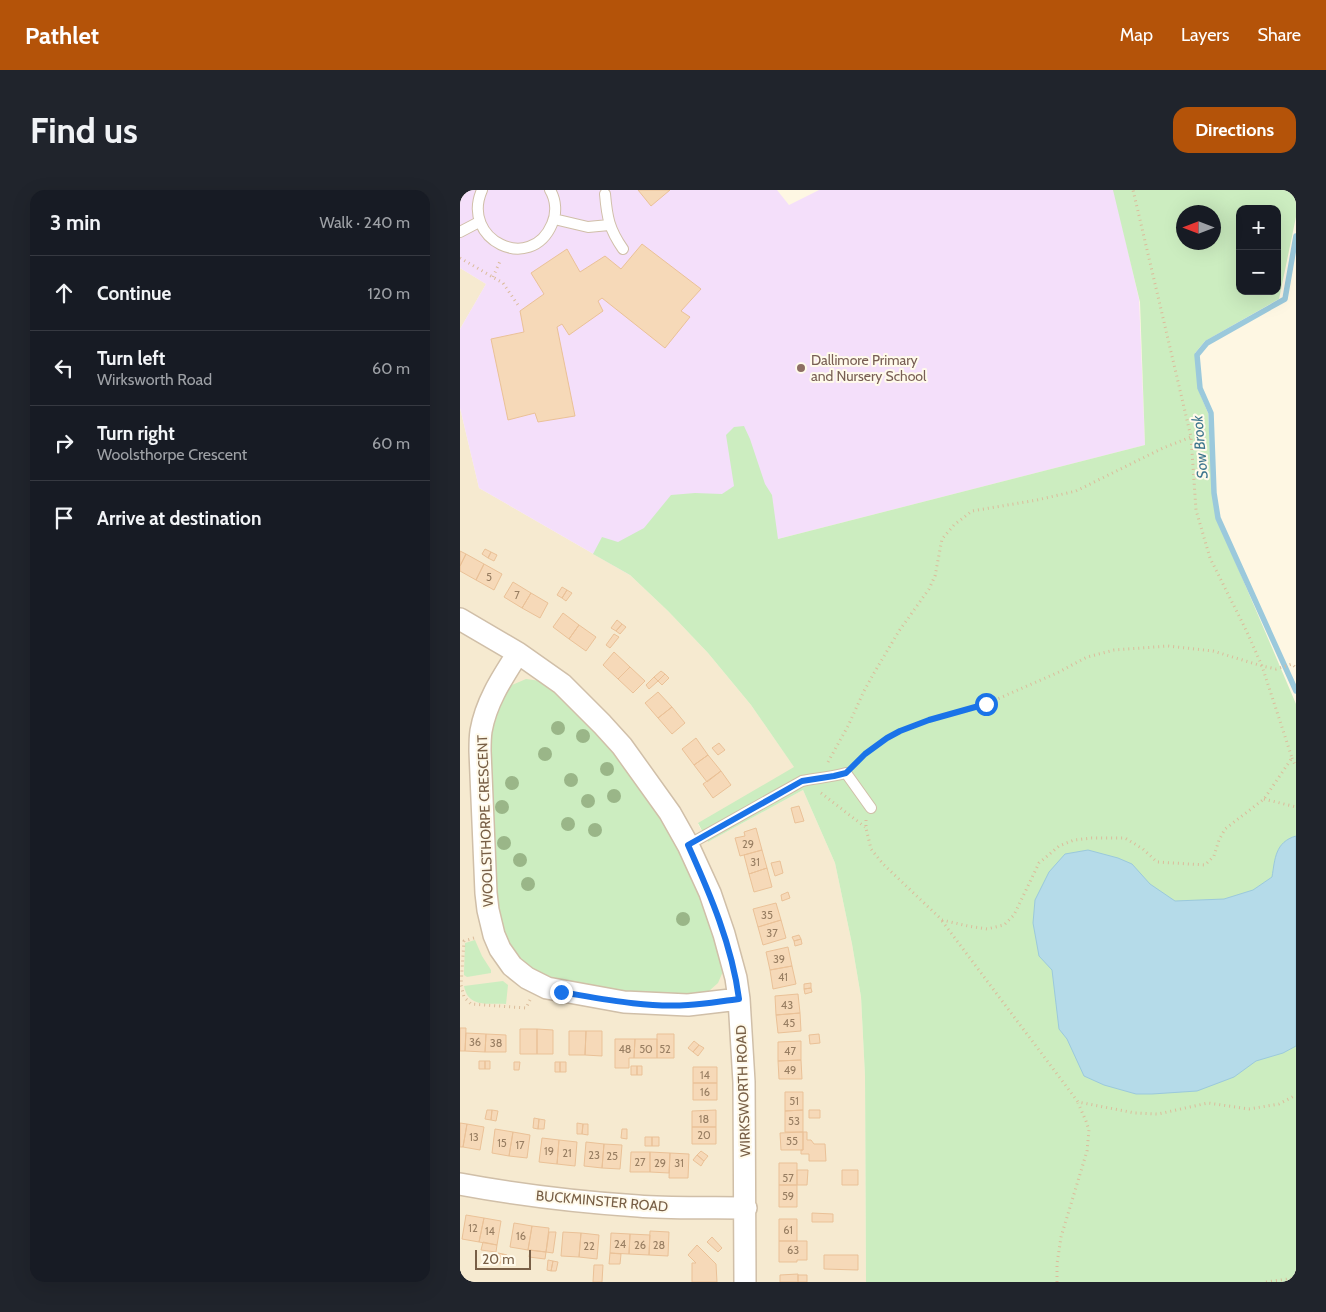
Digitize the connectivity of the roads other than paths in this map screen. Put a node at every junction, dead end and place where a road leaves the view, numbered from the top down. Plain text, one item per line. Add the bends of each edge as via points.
1 (482, 190) edge
2 (550, 190) edge
3 (605, 194) dead end
4 (554, 219) junction
5 (479, 222) junction
6 (609, 225) junction
7 (460, 232) edge
8 (623, 248) dead end
9 (460, 619) edge
10 (518, 653) junction
11 (871, 808) road end
12 (688, 845) junction
13 (739, 999) junction
14 (460, 1184) edge
15 (746, 1208) junction
16 (745, 1282) edge

1 - 5 lane via 478,198
2 - 4 lane via 556,207
3 - 6 lane
4 - 5 lane via 541,240 518,249 494,242
4 - 6 lane via 588,227
5 - 7 lane
6 - 8 lane
9 - 10 street, WIRKSWORTH ROAD
10 - 12 street, WIRKSWORTH ROAD via 562,684 622,746
10 - 13 street, WOOLSTHORPE CRESCENT via 492,696 481,730 486,893 493,934 500,949 512,966 527,978 561,992 624,1002 688,1005
11 - 12 lane via 846,773 802,781
12 - 13 street, WIRKSWORTH ROAD via 724,934
13 - 15 street, WIRKSWORTH ROAD
14 - 15 street, BUCKMINSTER ROAD via 596,1203
15 - 16 street, WIRKSWORTH ROAD

